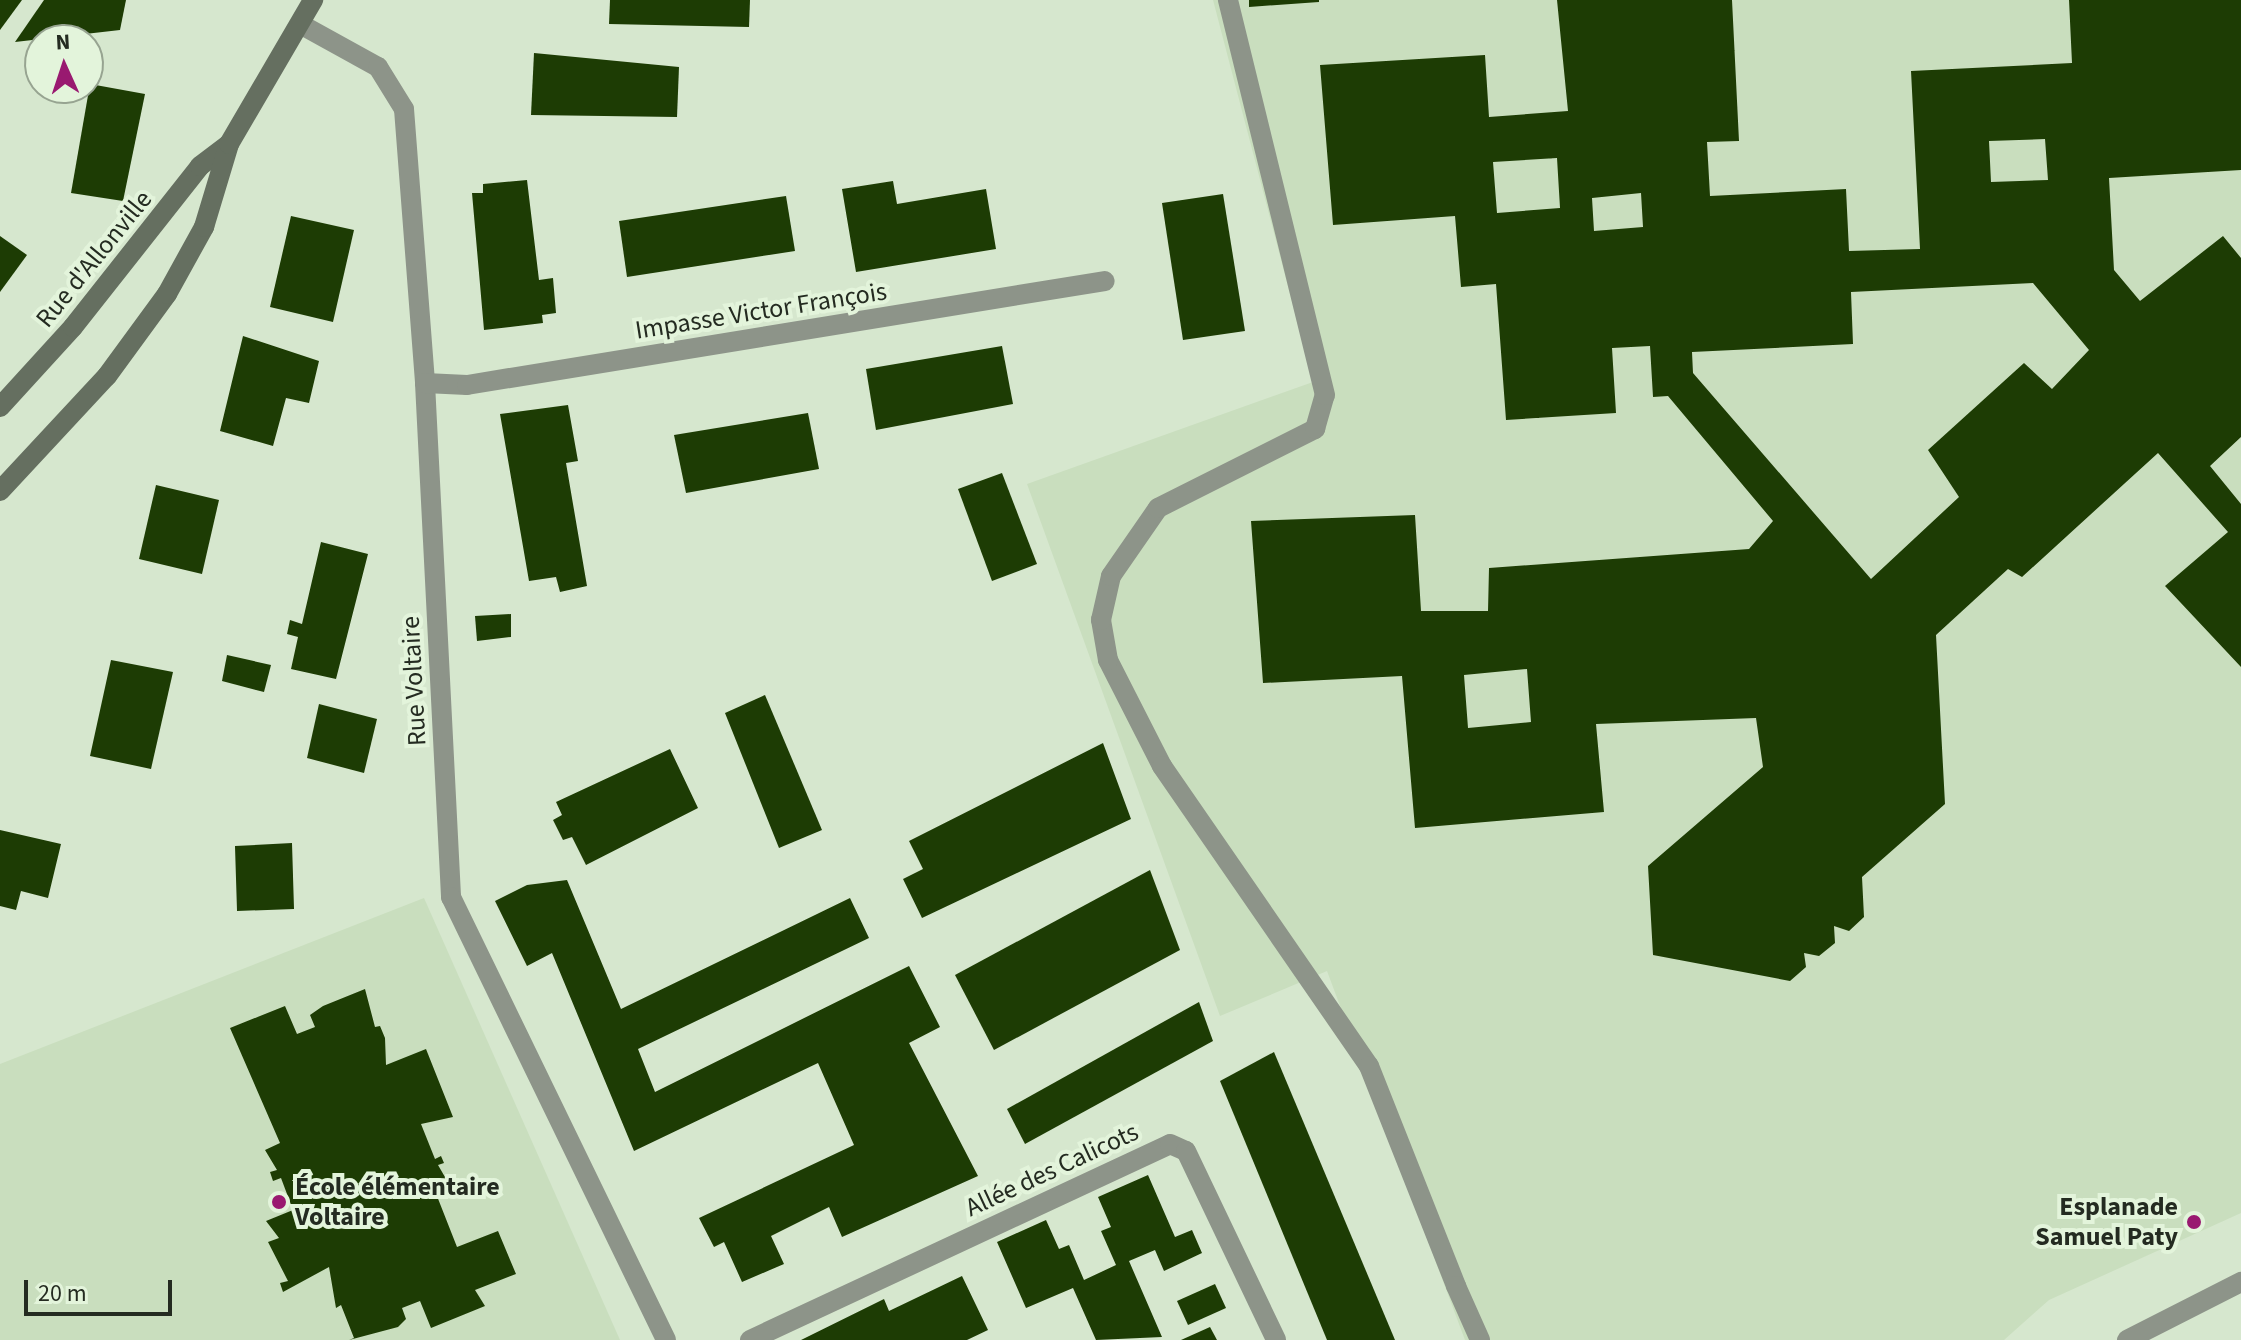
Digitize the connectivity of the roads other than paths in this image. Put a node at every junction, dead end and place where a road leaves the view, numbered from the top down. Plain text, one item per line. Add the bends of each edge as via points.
1 (313, 0) edge
2 (1228, 0) edge
3 (300, 24) junction
4 (229, 144) junction
5 (1105, 281) dead end
6 (425, 383) junction
7 (0, 407) edge
8 (0, 491) edge
9 (2241, 1282) edge
10 (666, 1340) edge
11 (750, 1340) edge
12 (1276, 1340) edge
13 (1480, 1340) edge
14 (2127, 1340) edge

1 - 3 main road, Rue d'Allonville
2 - 13 street via 1325,395 1315,429 1158,508 1111,576 1101,620 1108,660 1162,766 1369,1066
3 - 4 main road, Rue d'Allonville
3 - 6 street, Rue Voltaire via 378,67 404,109
4 - 7 main road, Rue d'Allonville via 200,166 73,327
4 - 8 main road, Rue d'Allonville via 204,227 167,294 107,376
5 - 6 street, Impasse Victor François via 467,385
6 - 10 street, Rue Voltaire via 451,897
9 - 14 street
11 - 12 street, Allée des Calicots via 1170,1144 1186,1151

